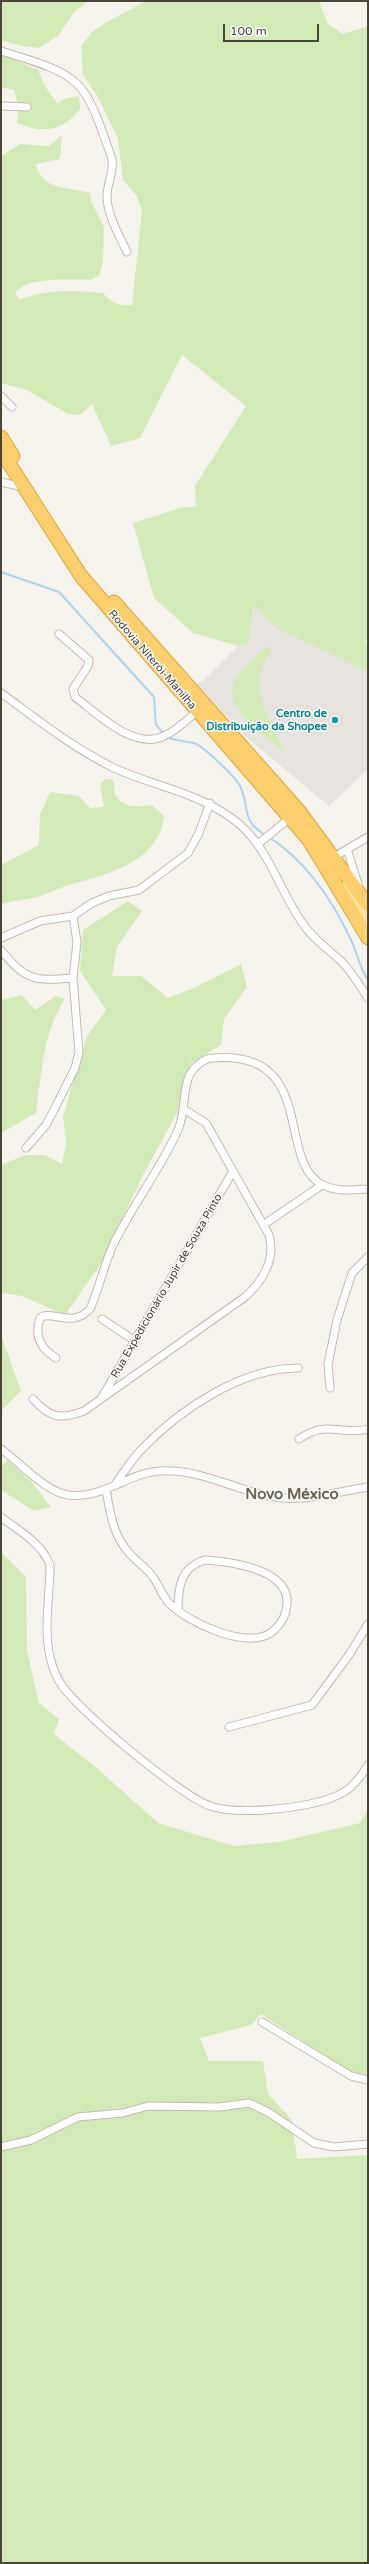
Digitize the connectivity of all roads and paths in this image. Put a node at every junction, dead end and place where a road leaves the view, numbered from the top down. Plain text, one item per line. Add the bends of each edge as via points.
1 (1, 51) edge
2 (1, 106) edge
3 (28, 107) dead end
4 (127, 252) dead end
5 (1, 396) edge
6 (12, 407) dead end
7 (1, 438) edge
8 (1, 451) edge
9 (1, 482) edge
10 (23, 487) junction
11 (59, 634) dead end
12 (1, 693) edge
13 (196, 712) junction
14 (210, 803) junction
15 (291, 817) junction
16 (368, 837) edge
17 (261, 842) junction
18 (347, 849) junction
19 (334, 857) junction
20 (365, 900) edge
21 (73, 916) junction
22 (368, 923) edge
23 (1, 938) edge
24 (368, 938) edge
25 (1, 950) edge
26 (73, 978) junction
27 (368, 998) edge
28 (185, 1110) junction
29 (26, 1148) dead end
30 (233, 1171) junction
31 (322, 1185) junction
32 (368, 1189) edge
33 (263, 1226) junction
34 (368, 1257) edge
35 (102, 1320) dead end
36 (135, 1341) junction
37 (56, 1358) dead end
38 (298, 1368) dead end
39 (330, 1388) dead end
40 (33, 1399) dead end
41 (100, 1400) junction
42 (368, 1429) edge
43 (299, 1440) dead end
44 (1, 1449) edge
45 (114, 1485) junction
46 (368, 1486) edge
47 (106, 1490) junction
48 (1, 1517) edge
49 (178, 1611) junction
50 (368, 1624) edge
51 (229, 1727) dead end
52 (368, 1765) edge
53 (262, 2022) dead end
54 (368, 2080) edge
55 (368, 2144) edge
56 (1, 2147) edge

1 - 4 street via 67,74 80,84 90,97 112,159 108,203
2 - 3 street
5 - 6 street
7 - 19 highway, Rodovia Niterói-Manilha via 80,561 180,678 281,790
8 - 10 highway, Rodovia Niterói-Manilha
9 - 10 street
10 - 13 highway, Rodovia Niterói-Manilha via 81,576
11 - 13 street via 89,660 88,666 73,689 75,697 123,732 148,740 166,736
12 - 14 street via 96,759 139,778
13 - 15 highway, Rodovia Niterói-Manilha
14 - 17 street
14 - 21 street via 194,846 184,857 134,892 99,899
15 - 17 street
15 - 24 highway, Rodovia Niterói-Manilha via 326,866
16 - 18 street
17 - 27 street via 305,927 348,969
18 - 19 street
18 - 20 street
19 - 20 highway, Rodovia Niterói-Manilha
19 - 22 main road
21 - 23 street via 40,921
21 - 26 street via 77,942
25 - 26 street via 16,968 35,980
26 - 29 street via 79,1040 75,1068 46,1125
28 - 30 street via 206,1123
28 - 31 street via 186,1085 190,1074 199,1063 209,1058 221,1057 251,1062 266,1071 280,1085 287,1098 304,1165 312,1177
28 - 37 street via 178,1131 114,1242 90,1309 86,1314 75,1318 44,1316 39,1321 39,1341 42,1348
30 - 33 street
30 - 36 street, Rua Expedicionário Jupir de Souza Pinto
31 - 32 street via 344,1190
31 - 33 street
33 - 41 street via 271,1244 272,1254 254,1289 216,1319
34 - 39 street via 352,1272 337,1320 328,1364
35 - 36 street
36 - 41 street, Rua Expedicionário Jupir de Souza Pinto
38 - 45 street via 284,1368 250,1376 194,1405 141,1450
40 - 41 street via 43,1410 63,1417 84,1411
42 - 43 street via 316,1429
44 - 47 street via 49,1488 59,1493 78,1495
45 - 46 street via 140,1474 174,1471 284,1498
45 - 47 street
47 - 49 street via 115,1532 121,1544 150,1573 168,1602
48 - 52 street via 28,1537 47,1556 50,1565 47,1642 59,1681 79,1706 179,1788 217,1808 271,1808 331,1798 354,1784
49 - 49 street via 192,1620 226,1634 256,1638 278,1627 285,1616 287,1595 284,1586 275,1578 257,1570 205,1560 197,1562 185,1572 180,1583
50 - 51 street via 312,1705
53 - 54 street via 351,2076
55 - 56 street via 334,2147 314,2143 268,2112 249,2104 219,2107 148,2106 127,2112 78,2117 39,2137

